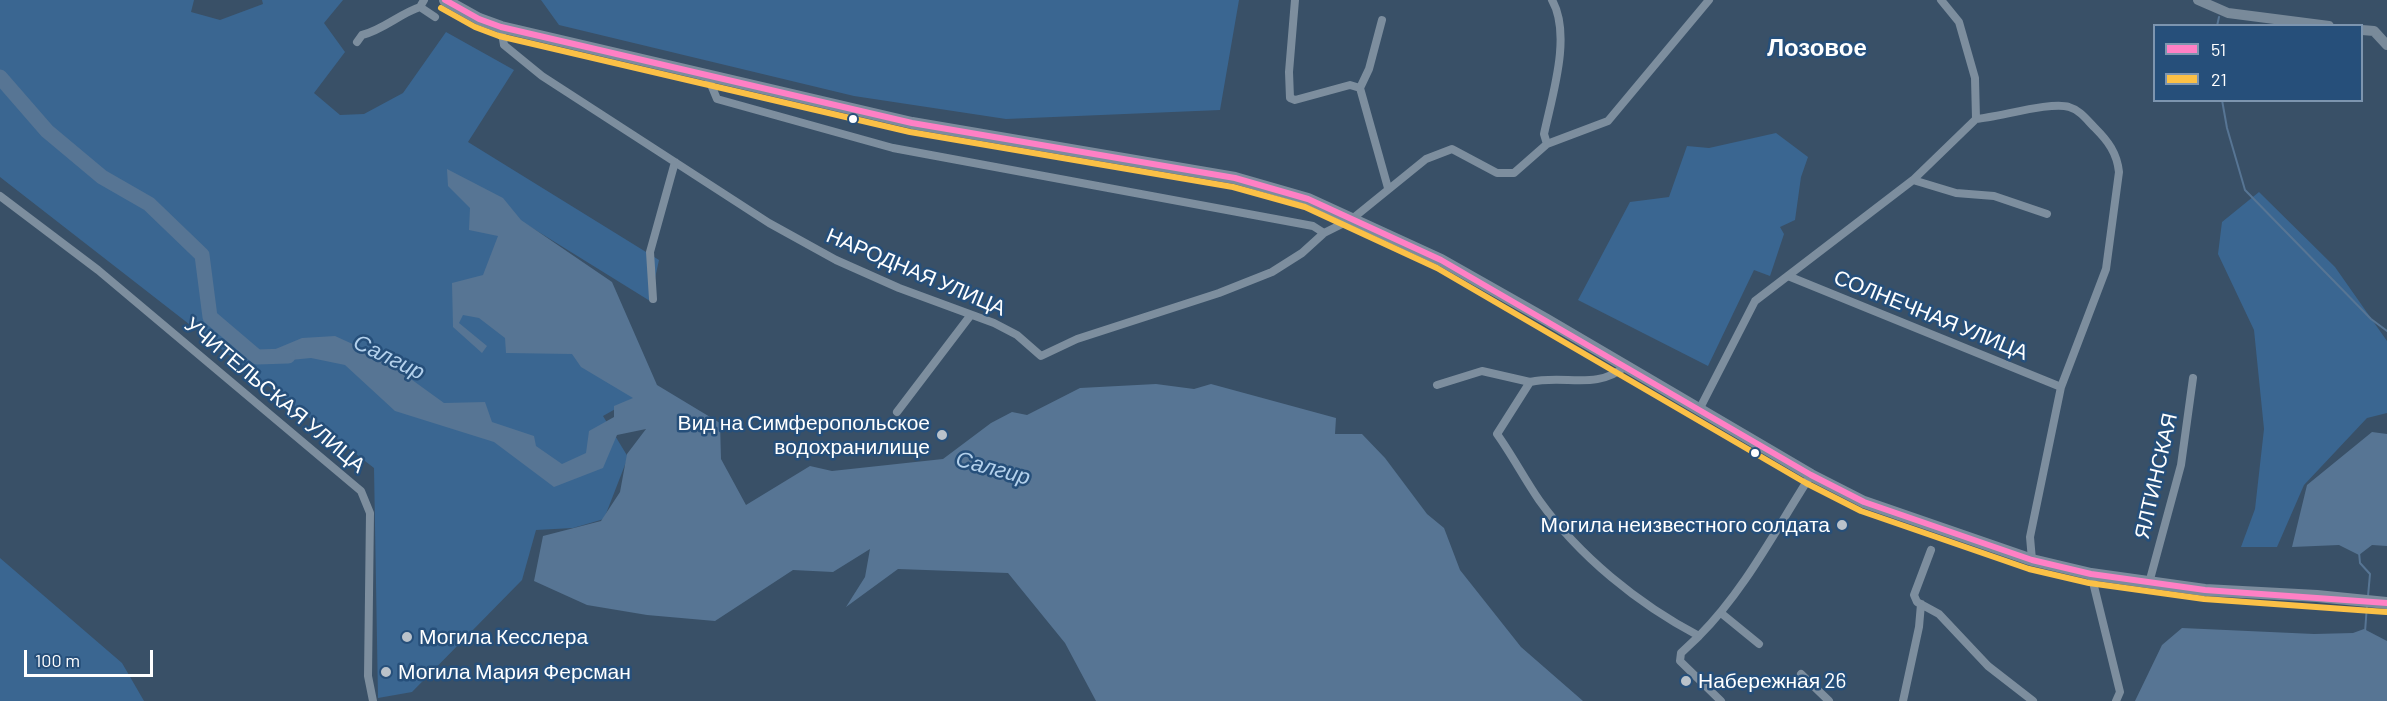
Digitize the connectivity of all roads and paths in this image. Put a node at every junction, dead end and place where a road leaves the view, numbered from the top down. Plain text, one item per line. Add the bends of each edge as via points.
1 (445, 0) edge
2 (1295, 0) edge
3 (1552, 0) edge
4 (1562, 0) edge
5 (1709, 0) edge
6 (1941, 0) edge
7 (2198, 0) edge
8 (422, 4) edge
9 (1559, 11) junction
10 (435, 17) dead end
11 (1382, 20) dead end
12 (2313, 24) edge
13 (501, 27) junction
14 (2363, 30) edge
15 (357, 42) dead end
16 (2387, 45) edge
17 (707, 75) junction
18 (1360, 88) junction
19 (1976, 119) junction
20 (1547, 144) junction
21 (675, 162) junction
22 (1913, 180) junction
23 (1388, 188) junction
24 (0, 196) edge
25 (2047, 214) dead end
26 (1352, 219) junction
27 (1324, 233) junction
28 (1788, 276) junction
29 (653, 298) dead end
30 (970, 316) junction
31 (1626, 366) junction
32 (2193, 378) dead end
33 (1530, 382) junction
34 (1437, 384) dead end
35 (2061, 387) junction
36 (1699, 410) junction
37 (897, 412) dead end
38 (1810, 475) junction
39 (1931, 550) dead end
40 (2032, 560) junction
41 (2091, 574) junction
42 (2149, 583) junction
43 (2386, 603) edge
44 (1921, 604) junction
45 (1721, 613) junction
46 (1699, 636) junction
47 (1759, 644) dead end
48 (1802, 674) dead end
49 (373, 701) edge
50 (1721, 701) edge
51 (1829, 701) edge
52 (1903, 701) edge
53 (2033, 701) edge
54 (2116, 701) edge

1 - 13 main road
2 - 18 street via 1290,98 1316,96 1350,86
3 - 9 street
4 - 9 street
5 - 20 street via 1608,121
6 - 19 street via 1959,22 1975,78
7 - 12 main road via 2228,13
8 - 10 street
8 - 15 street via 373,33 362,35
9 - 20 street via 1560,56 1544,134
11 - 18 street
13 - 17 main road
13 - 21 street, НАРОДНАЯ УЛИЦА via 504,45 542,76
14 - 16 main road via 2374,31
17 - 26 main road via 912,123 1235,178 1308,199
17 - 27 street via 717,99 893,147 1312,226
18 - 23 street
19 - 22 street
19 - 35 street via 2069,106 2107,140 2118,160 2106,269
20 - 23 street, НАРОДНАЯ УЛИЦА via 1514,173 1505,175 1452,149 1426,159
21 - 29 street via 650,252
21 - 30 street, НАРОДНАЯ УЛИЦА via 769,223 836,260
22 - 25 street via 1956,194 1994,196
22 - 28 street
23 - 26 street, НАРОДНАЯ УЛИЦА
24 - 49 street, УЧИТЕЛЬСКАЯ УЛИЦА via 98,270 361,490 370,513 368,676
26 - 27 street, НАРОДНАЯ УЛИЦА
26 - 31 main road via 1441,260
27 - 30 street, НАРОДНАЯ УЛИЦА via 1272,272 1077,339 1041,356 1017,335
28 - 35 street, СОЛНЕЧНАЯ УЛИЦА
28 - 36 street via 1755,301
30 - 37 street
31 - 33 street via 1612,377 1580,381 1545,378
31 - 36 main road
32 - 42 street, ЯЛТИНСКАЯ via 2181,465
33 - 34 street via 1482,371
33 - 46 street via 1497,434 1539,499 1582,551 1615,582
35 - 40 street via 2030,537
36 - 38 main road
38 - 40 main road via 1864,502
38 - 45 street
39 - 44 street via 1914,595
40 - 41 main road
41 - 42 main road
41 - 54 street via 2120,692
42 - 43 main road
44 - 52 street
44 - 53 street via 1939,614 1988,666
45 - 46 street
45 - 47 street
46 - 50 street via 1681,653 1680,661
48 - 51 street

